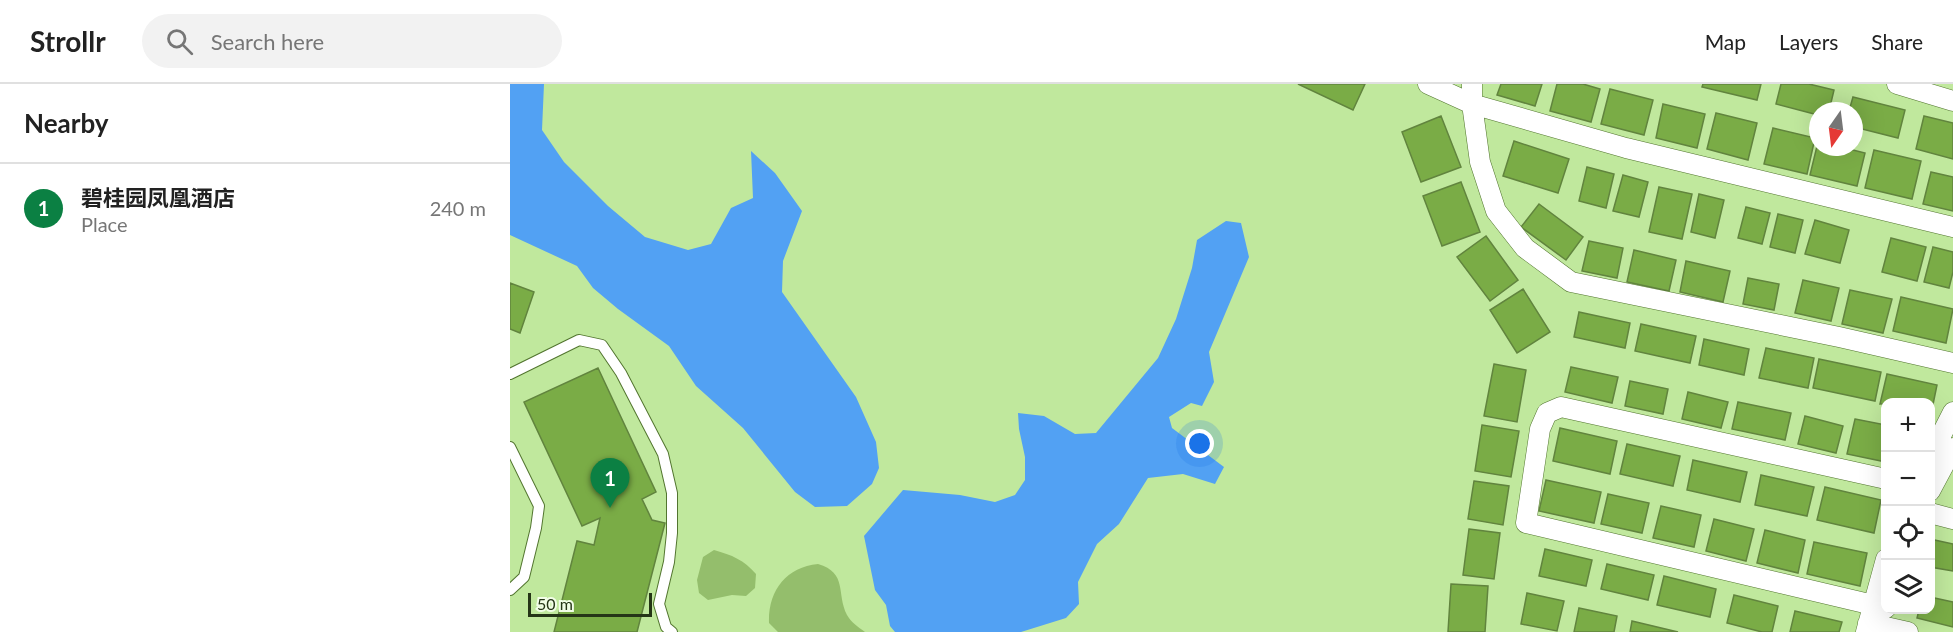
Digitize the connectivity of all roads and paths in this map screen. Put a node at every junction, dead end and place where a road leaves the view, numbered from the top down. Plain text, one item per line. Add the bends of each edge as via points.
1 (1428, 84) edge
2 (1473, 84) edge
3 (1897, 84) edge
4 (1953, 101) edge
5 (1472, 104) junction
6 (1953, 227) edge
7 (1953, 363) edge
8 (510, 374) edge
9 (1953, 412) edge
10 (510, 447) edge
11 (1953, 448) edge
12 (1933, 452) edge
13 (1881, 478) edge
14 (1935, 482) edge
15 (1935, 514) edge
16 (1953, 519) edge
17 (1886, 560) edge
18 (510, 590) edge
19 (1878, 619) edge
20 (672, 632) edge
21 (1908, 632) edge

1 - 5 street
2 - 5 street
3 - 4 street
5 - 6 street via 1626,148
5 - 7 street via 1480,162 1496,211 1525,248 1571,282
8 - 20 lane via 579,340 602,345 621,373 663,454 672,493 669,561 659,604 666,627
9 - 12 street
10 - 18 lane via 539,506 524,577
11 - 14 street
13 - 19 street via 1562,407 1547,413 1540,429 1526,523
15 - 16 street
17 - 19 street
19 - 21 street

